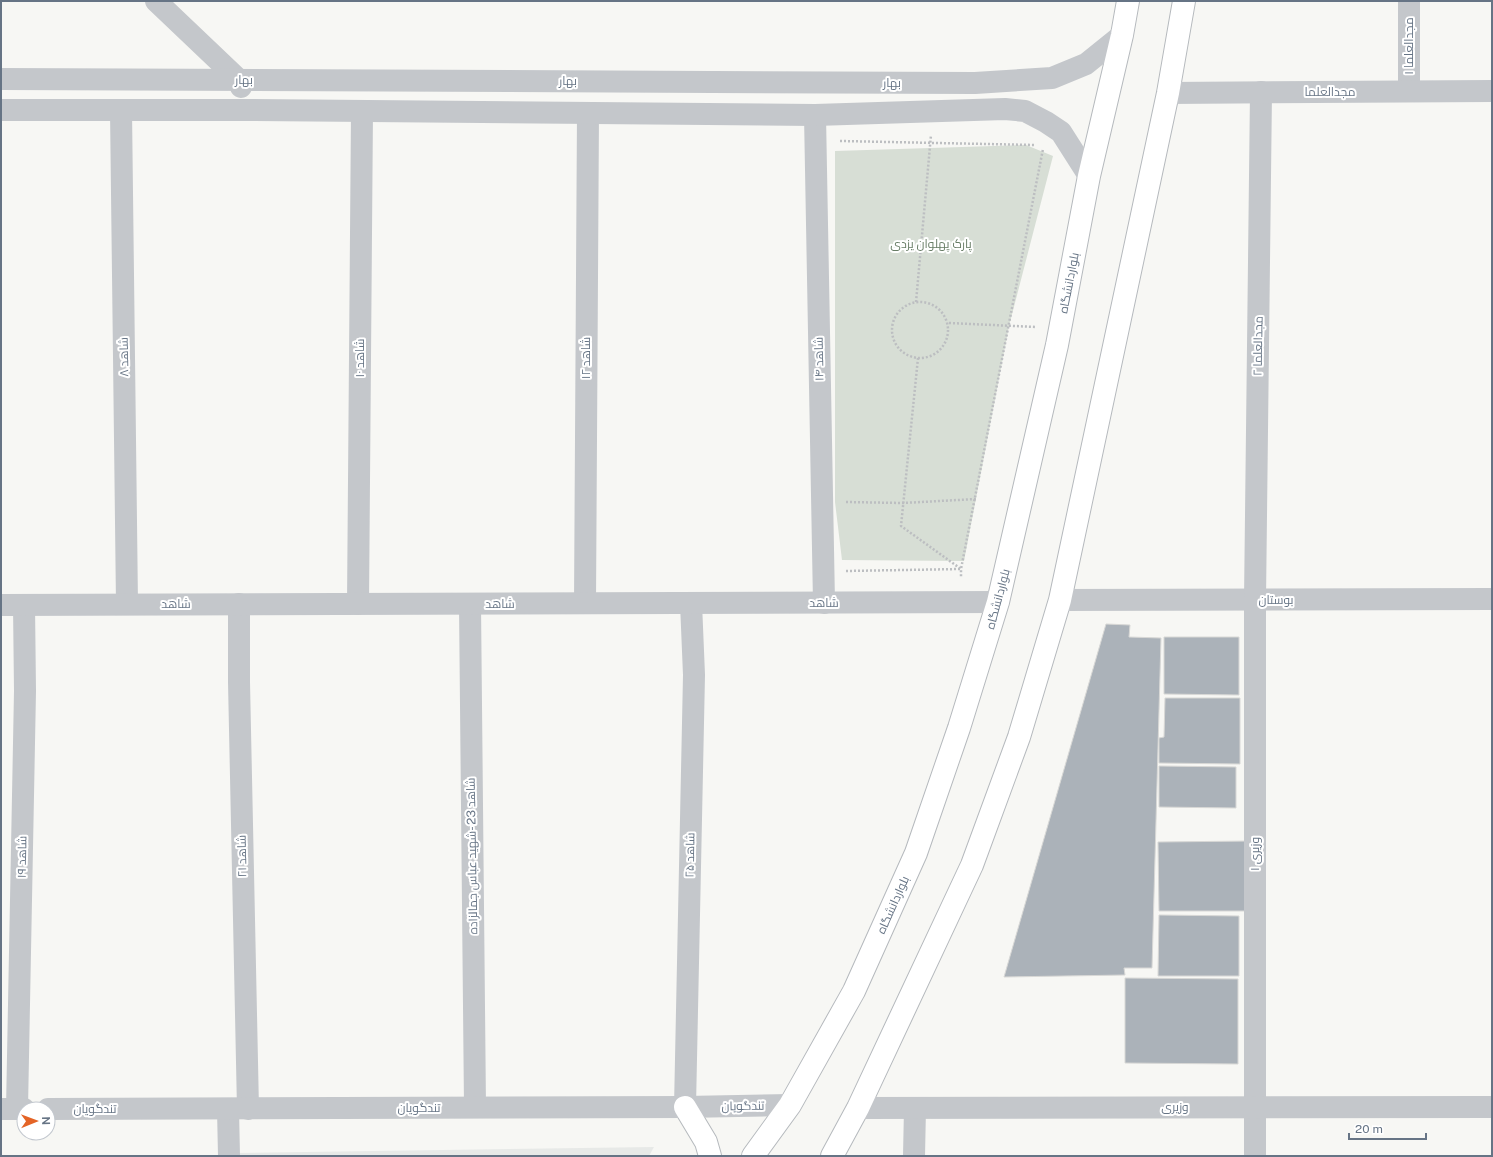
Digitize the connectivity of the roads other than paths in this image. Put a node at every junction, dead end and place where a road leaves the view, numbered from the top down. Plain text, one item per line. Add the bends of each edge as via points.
1 (156, 1) edge
2 (1128, 1) edge
3 (1184, 1) edge
4 (1409, 1) edge
5 (1122, 35) junction
6 (1, 79) edge
7 (239, 80) junction
8 (1010, 81) junction
9 (1409, 91) junction
10 (1492, 91) edge
11 (1168, 92) junction
12 (1261, 92) junction
13 (1005, 109) junction
14 (1, 110) edge
15 (121, 110) junction
16 (247, 110) junction
17 (362, 111) junction
18 (588, 113) junction
19 (815, 115) junction
20 (1089, 176) junction
21 (1492, 599) edge
22 (1060, 600) junction
23 (1255, 600) junction
24 (824, 602) junction
25 (998, 602) junction
26 (585, 603) junction
27 (691, 603) junction
28 (127, 604) junction
29 (239, 604) junction
30 (358, 604) junction
31 (470, 604) junction
32 (1, 605) edge
33 (24, 605) junction
34 (790, 1105) junction
35 (685, 1107) junction
36 (1255, 1107) junction
37 (1492, 1107) edge
38 (238, 1108) junction
39 (475, 1108) junction
40 (858, 1108) junction
41 (915, 1108) junction
42 (14, 1109) edge
43 (56, 1109) edge
44 (229, 1156) edge
45 (710, 1156) edge
46 (753, 1156) edge
47 (832, 1156) edge
48 (914, 1156) edge
49 (1255, 1156) edge

1 - 7 street
2 - 5 main road, بلواردانشگاه
3 - 11 main road
4 - 9 street, مجدالعلما ۱
5 - 8 street, بهار via 1079,67 1052,78
5 - 20 main road, بلواردانشگاه
6 - 7 street, بهار
7 - 8 street, بهار via 975,84
7 - 16 street
8 - 13 street via 1024,89 1025,97 1022,104 1016,108
9 - 10 street, مجدالعلما
9 - 12 street, مجدالعلما
11 - 12 street, مجدالعلما
11 - 22 main road
12 - 23 street, مجدالعلما ۲
13 - 19 street
13 - 20 street via 1025,111 1061,132
14 - 15 street
15 - 16 street
15 - 28 street, شاهد ۸
16 - 17 street
17 - 18 street
17 - 30 street, شاهد ۱۰
18 - 19 street
18 - 26 street, شاهد ۱۲
19 - 24 street, شاهد ۱۴
20 - 25 main road, بلواردانشگاه via 1060,327
21 - 23 street, بوستان
22 - 23 street, بوستان
22 - 40 main road via 1019,737 972,864
23 - 36 street, وزیری ۱
24 - 25 street, شاهد
24 - 27 street, شاهد
25 - 34 main road, بلواردانشگاه via 959,728 916,853 854,991
26 - 27 street, شاهد
26 - 31 street, شاهد
27 - 35 street, شاهد ۲۵ via 694,675
28 - 29 street, شاهد
28 - 33 street, شاهد
29 - 30 street, شاهد
29 - 38 street, شاهد ۲۱
30 - 31 street, شاهد
31 - 39 street, شاهد 23 -شهید عباس جمالزاده
32 - 33 street, شاهد
33 - 42 street, شاهد ۱۹ via 25,691
34 - 35 street, تندگویان
34 - 46 main road, بلواردانشگاه
35 - 39 street, تندگویان
35 - 45 main road via 706,1142
36 - 37 street, وزیری
36 - 41 street, وزیری
36 - 49 street, وزیری ۱
38 - 39 street, تندگویان
38 - 43 street, تندگویان
38 - 44 street, شاهد ۲۱
40 - 41 street, وزیری
40 - 47 main road
41 - 48 street

